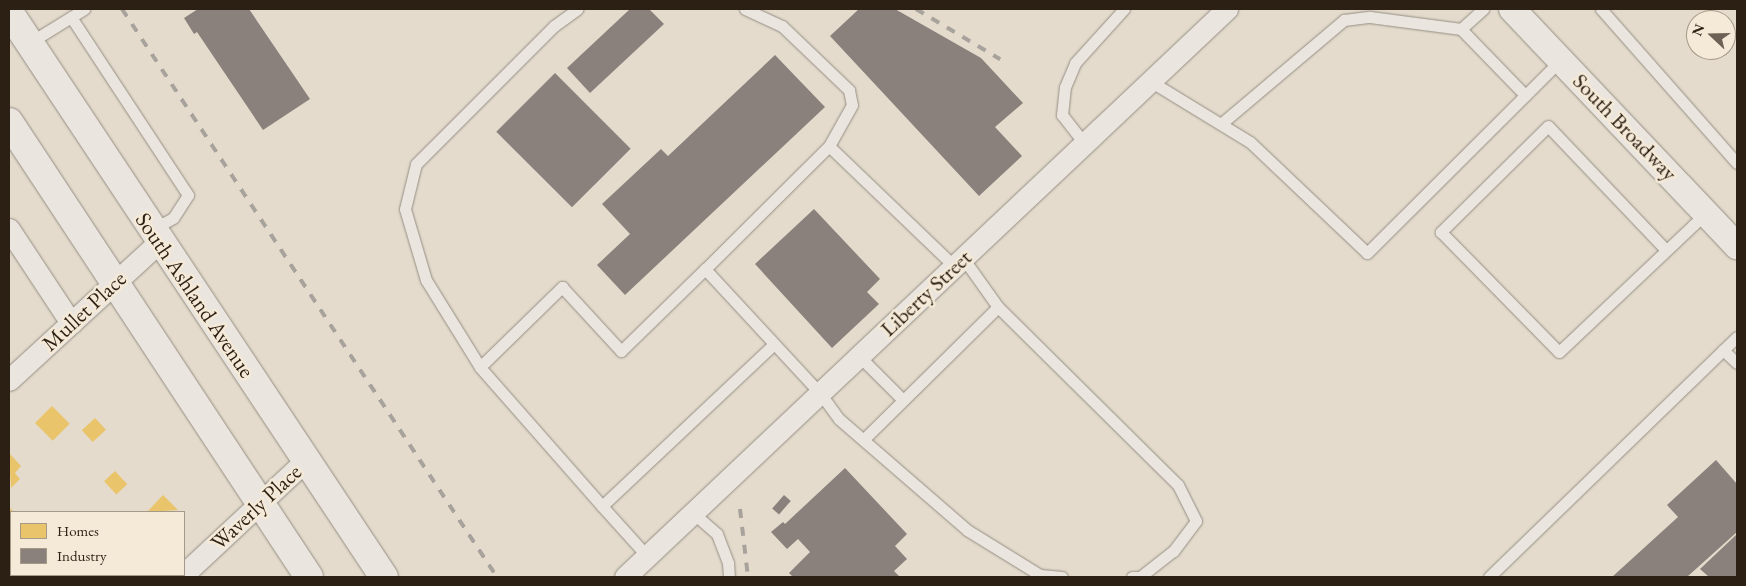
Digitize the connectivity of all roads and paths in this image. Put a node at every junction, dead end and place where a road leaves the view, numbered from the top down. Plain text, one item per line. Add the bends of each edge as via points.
1 (84, 9) edge
2 (577, 9) edge
3 (745, 9) edge
4 (1124, 9) edge
5 (1483, 9) edge
6 (1512, 9) edge
7 (1601, 9) edge
8 (1219, 11) edge
9 (9, 12) edge
10 (71, 17) junction
11 (1461, 29) junction
12 (29, 43) junction
13 (1561, 60) junction
14 (1150, 81) junction
15 (1525, 95) junction
16 (9, 122) edge
17 (1222, 123) junction
18 (1084, 143) junction
19 (829, 146) junction
20 (1737, 163) edge
21 (1707, 212) junction
22 (9, 229) edge
23 (155, 236) junction
24 (1737, 246) edge
25 (1666, 250) junction
26 (958, 262) junction
27 (705, 269) junction
28 (115, 283) junction
29 (998, 308) junction
30 (70, 323) junction
31 (1737, 337) edge
32 (774, 344) junction
33 (1723, 350) junction
34 (859, 356) junction
35 (1737, 364) edge
36 (480, 367) junction
37 (9, 380) edge
38 (820, 393) junction
39 (903, 400) junction
40 (864, 440) junction
41 (305, 461) junction
42 (260, 503) junction
43 (602, 506) junction
44 (693, 513) junction
45 (648, 556) junction
46 (185, 572) edge
47 (309, 577) edge
48 (384, 577) edge
49 (625, 577) edge
50 (729, 577) edge
51 (1062, 577) edge
52 (1132, 577) edge
53 (1489, 577) edge

1 - 10 lane
2 - 36 lane via 554,26 416,164 405,209 426,280
3 - 19 lane via 782,26 849,90 852,105
4 - 18 lane via 1075,63 1064,87 1062,115
5 - 11 lane
6 - 13 street, South Broadway
7 - 20 lane
8 - 14 street, Liberty Street
9 - 12 main road, South Ashland Avenue
10 - 12 lane
10 - 23 lane via 188,195 173,218
11 - 15 lane
11 - 17 lane via 1370,17 1344,20
12 - 23 main road, South Ashland Avenue
13 - 15 lane
13 - 21 street, South Broadway
14 - 17 lane
14 - 18 street, Liberty Street
15 - 17 lane via 1367,253 1250,142
16 - 28 main road
18 - 26 street, Liberty Street
19 - 26 lane
19 - 27 lane
21 - 24 street, South Broadway
21 - 25 lane
22 - 30 street
23 - 28 street, Mullet Place
23 - 41 main road, South Ashland Avenue
25 - 25 lane via 1559,352 1442,232 1548,126
26 - 29 lane
26 - 34 street, Liberty Street
27 - 32 lane
27 - 36 lane via 621,351 562,288
28 - 30 street, Mullet Place
28 - 42 main road
29 - 39 lane
29 - 52 lane via 1178,484 1196,520 1173,551 1140,577
30 - 37 street, Mullet Place
31 - 33 lane
32 - 38 lane
32 - 43 lane
33 - 35 lane
33 - 53 lane
34 - 38 street, Liberty Street
34 - 39 lane
36 - 43 lane
38 - 40 lane via 839,419
38 - 44 street, Liberty Street
39 - 40 lane
40 - 51 lane via 967,530 1040,575
41 - 42 street, Waverly Place
41 - 48 main road, South Ashland Avenue
42 - 46 street, Waverly Place
42 - 47 main road
43 - 45 lane
44 - 45 street, Liberty Street
44 - 50 lane via 717,534 728,562
45 - 49 street, Liberty Street

